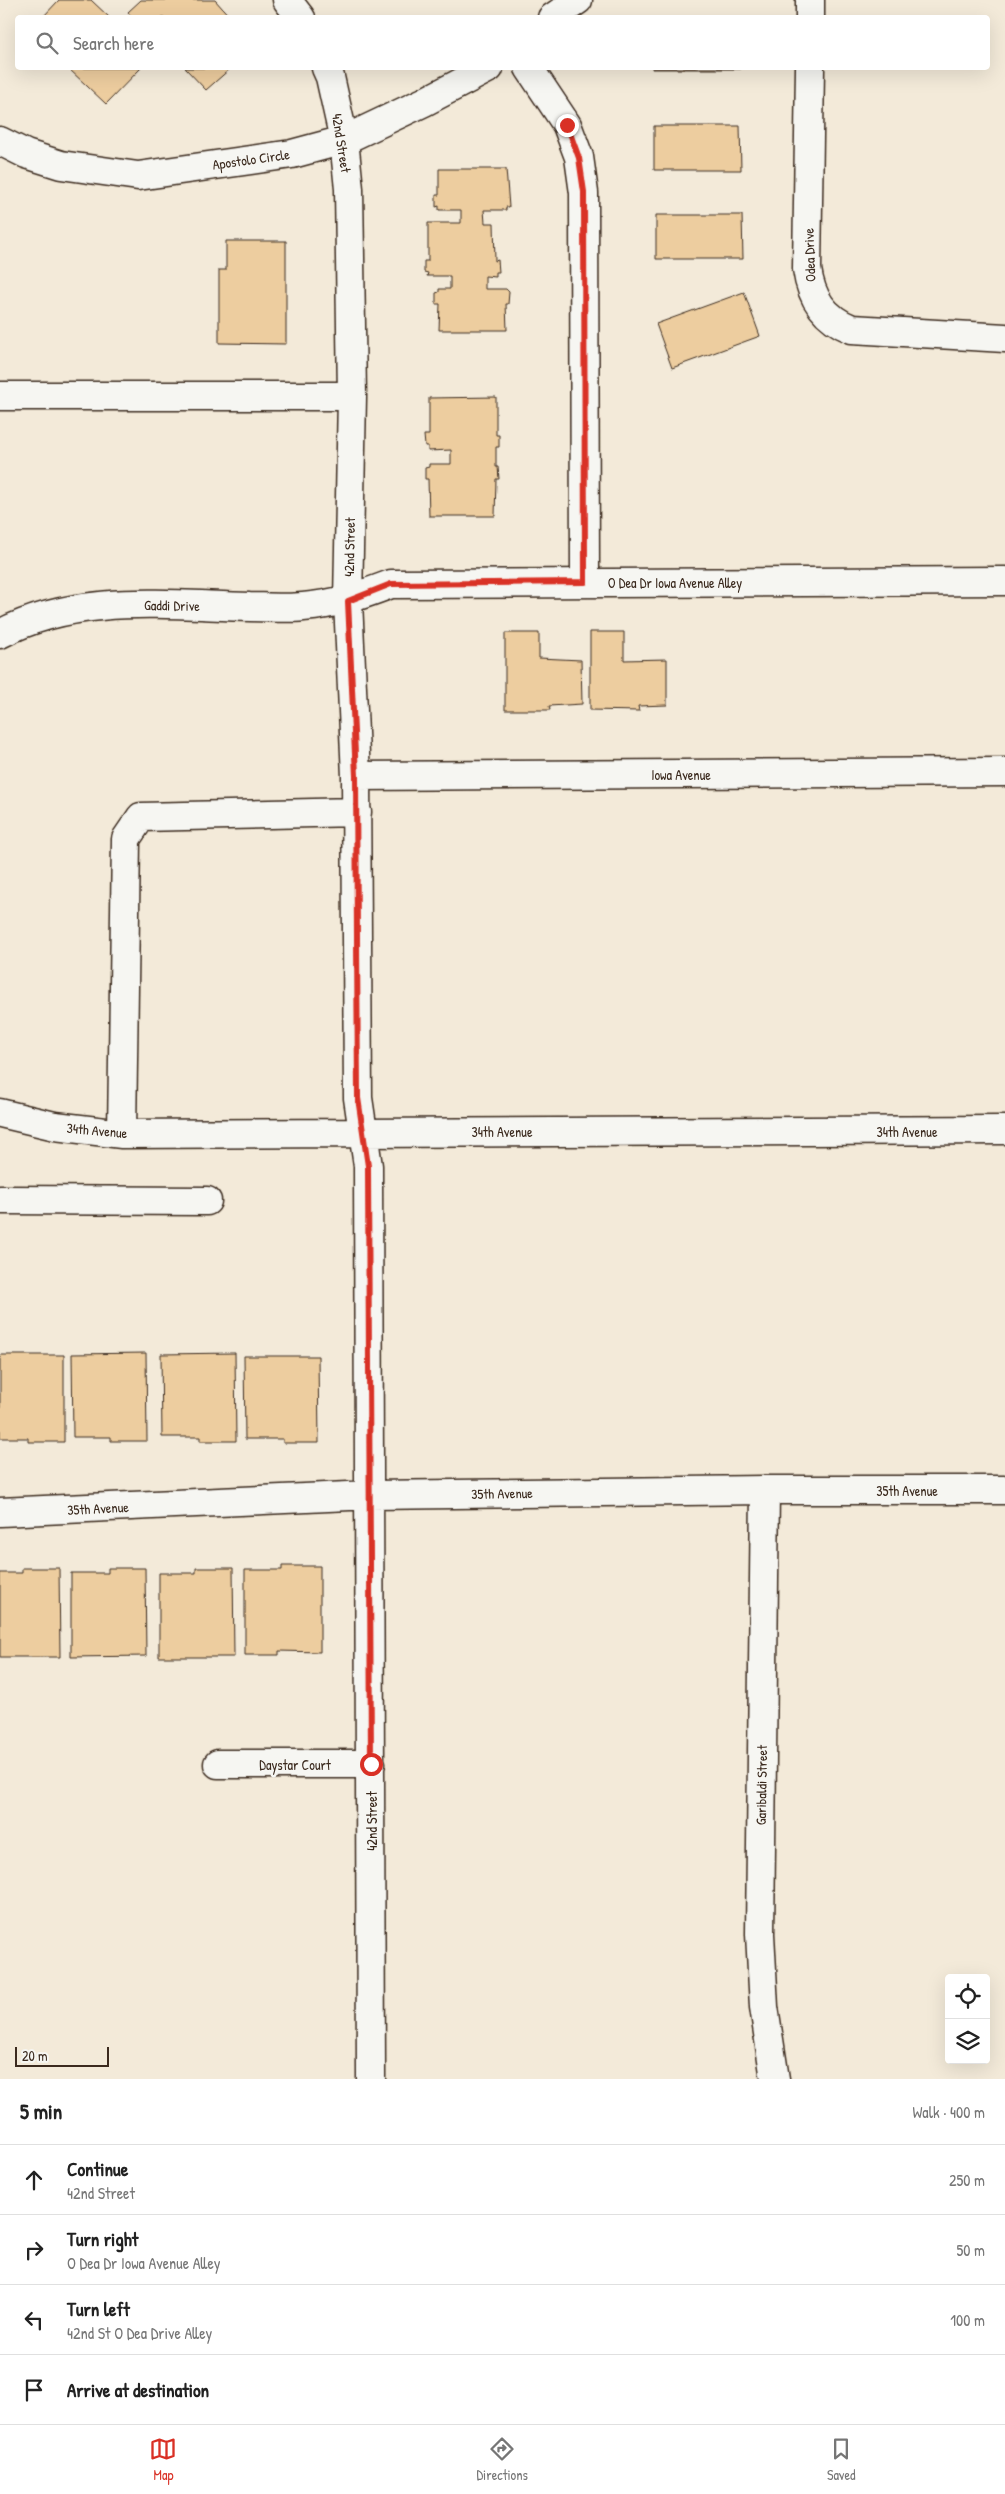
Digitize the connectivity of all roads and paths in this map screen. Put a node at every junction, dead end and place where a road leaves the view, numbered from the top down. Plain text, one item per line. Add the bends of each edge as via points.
1 (287, 0) edge
2 (578, 0) edge
3 (810, 0) edge
4 (299, 15) edge
5 (556, 15) edge
6 (810, 15) edge
7 (327, 70) edge
8 (485, 70) edge
9 (529, 70) edge
10 (810, 70) edge
11 (344, 140) junction
12 (0, 141) edge
13 (1005, 338) edge
14 (0, 396) edge
15 (352, 396) junction
16 (1005, 581) edge
17 (585, 582) junction
18 (348, 601) junction
19 (0, 634) edge
20 (1005, 772) edge
21 (356, 776) junction
22 (357, 812) junction
23 (0, 1113) edge
24 (1005, 1130) edge
25 (362, 1132) junction
26 (122, 1134) junction
27 (0, 1200) edge
28 (207, 1201) dead end
29 (765, 1490) junction
30 (1005, 1490) edge
31 (371, 1495) junction
32 (0, 1512) edge
33 (218, 1764) dead end
34 (371, 1764) junction
35 (371, 2079) edge
36 (775, 2079) edge

1 - 4 street
2 - 5 street
3 - 6 street
7 - 11 street, 42nd Street
8 - 11 street, Apostolo Circle
9 - 17 street via 567,125 579,158 584,192
10 - 13 street, Odea Drive via 807,269 809,286 816,301 826,314 852,329
11 - 12 street, Apostolo Circle via 292,154 138,176 61,165 26,154
11 - 15 street, 42nd Street via 349,189
14 - 15 street
15 - 18 street, 42nd Street
16 - 17 street, O Dea Dr Iowa Avenue Alley
17 - 18 street, O Dea Dr Iowa Avenue Alley via 391,584
18 - 19 street, Gaddi Drive via 302,607 115,604 82,607 50,613
18 - 21 street, 42nd Street
20 - 21 street, Iowa Avenue
21 - 22 street, 42nd Street
22 - 25 street, 42nd Street via 358,1098
22 - 26 street via 141,817 126,839
23 - 26 street, 34th Avenue via 55,1126
24 - 25 street, 34th Avenue
25 - 26 street, 34th Avenue
25 - 31 street, 42nd Street via 368,1166
27 - 28 street
29 - 30 street, 35th Avenue
29 - 31 street, 35th Avenue
29 - 36 street, Garibaldi Street via 760,1934 764,2007
31 - 32 street, 35th Avenue
31 - 34 street, 42nd Street
33 - 34 street, Daystar Court
34 - 35 street, 42nd Street

